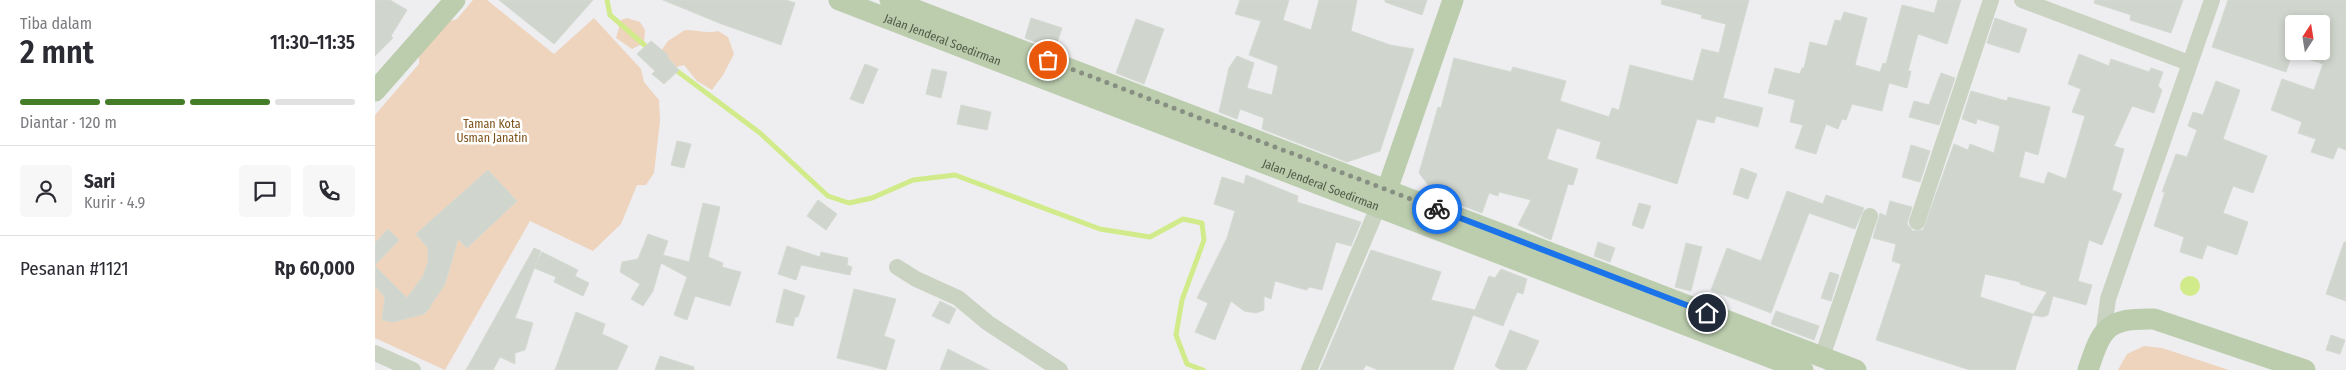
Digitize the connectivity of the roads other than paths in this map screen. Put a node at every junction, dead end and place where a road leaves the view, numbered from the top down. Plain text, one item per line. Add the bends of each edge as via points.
1 (455, 0) edge
2 (839, 0) edge
3 (890, 0) edge
4 (1453, 0) edge
5 (1991, 0) edge
6 (2022, 0) edge
7 (2212, 0) edge
8 (2189, 63) junction
9 (375, 92) edge
10 (1382, 198) junction
11 (1870, 216) dead end
12 (1917, 222) dead end
13 (897, 267) dead end
14 (2105, 330) junction
15 (375, 353) edge
16 (1823, 357) junction
17 (1795, 369) edge
18 (413, 370) edge
19 (1060, 370) edge
20 (1309, 370) edge
21 (1856, 370) edge
22 (2087, 370) edge
23 (2305, 370) edge

1 - 9 main road
2 - 10 main road, Jalan Jenderal Soedirman
3 - 10 main road, Jalan Jenderal Soedirman
4 - 10 main road
5 - 12 street
6 - 8 street
7 - 8 street
8 - 14 street via 2108,299
10 - 16 main road, Jalan Jenderal Soedirman
10 - 17 main road, Jalan Jenderal Soedirman
10 - 20 street
11 - 16 street
13 - 19 street via 957,298 987,323
14 - 22 main road
14 - 23 main road via 2131,318 2154,319
15 - 18 street
16 - 21 main road, Jalan Jenderal Soedirman

